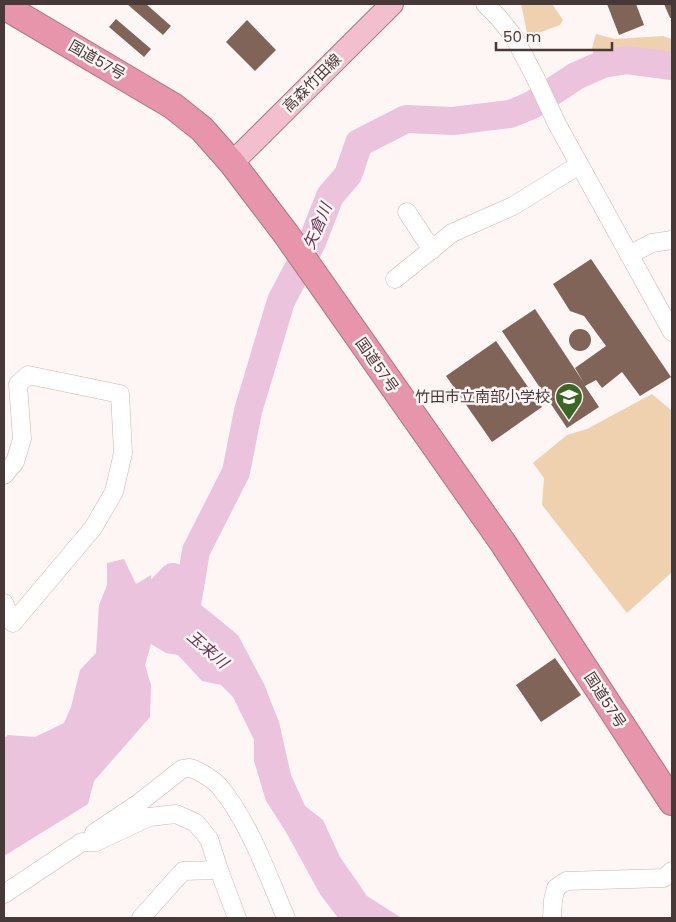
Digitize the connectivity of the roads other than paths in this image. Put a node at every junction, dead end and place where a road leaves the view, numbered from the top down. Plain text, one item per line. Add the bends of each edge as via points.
1 (392, 4) edge
2 (485, 4) edge
3 (4, 6) edge
4 (232, 163) junction
5 (579, 164) junction
6 (406, 212) dead end
7 (672, 240) edge
8 (432, 250) junction
9 (630, 255) junction
10 (395, 279) dead end
11 (672, 332) edge
12 (4, 476) edge
13 (4, 603) edge
14 (8, 628) edge
15 (672, 802) edge
16 (82, 842) junction
17 (219, 870) junction
18 (672, 871) edge
19 (4, 894) edge
20 (141, 918) edge
21 (237, 918) edge
22 (286, 918) edge
23 (552, 918) edge

1 - 4 main road, 高森竹田線
2 - 5 street via 514,37
3 - 4 highway, 国道57号 via 172,106 202,129
4 - 15 highway, 国道57号 via 286,234 503,543
5 - 8 street via 513,206 452,233
5 - 9 street
6 - 8 street
7 - 9 street via 652,243
8 - 10 street
9 - 11 street
12 - 14 street via 15,462 22,439 18,384 28,375 120,394 123,453 114,492 93,528
13 - 14 street
16 - 17 street via 96,842 149,817 176,814 196,823 209,839
16 - 19 street
16 - 22 street via 182,769 190,768 217,784 234,807 250,835
17 - 20 street via 183,871
17 - 21 street
18 - 23 street via 664,878 566,881 556,888

